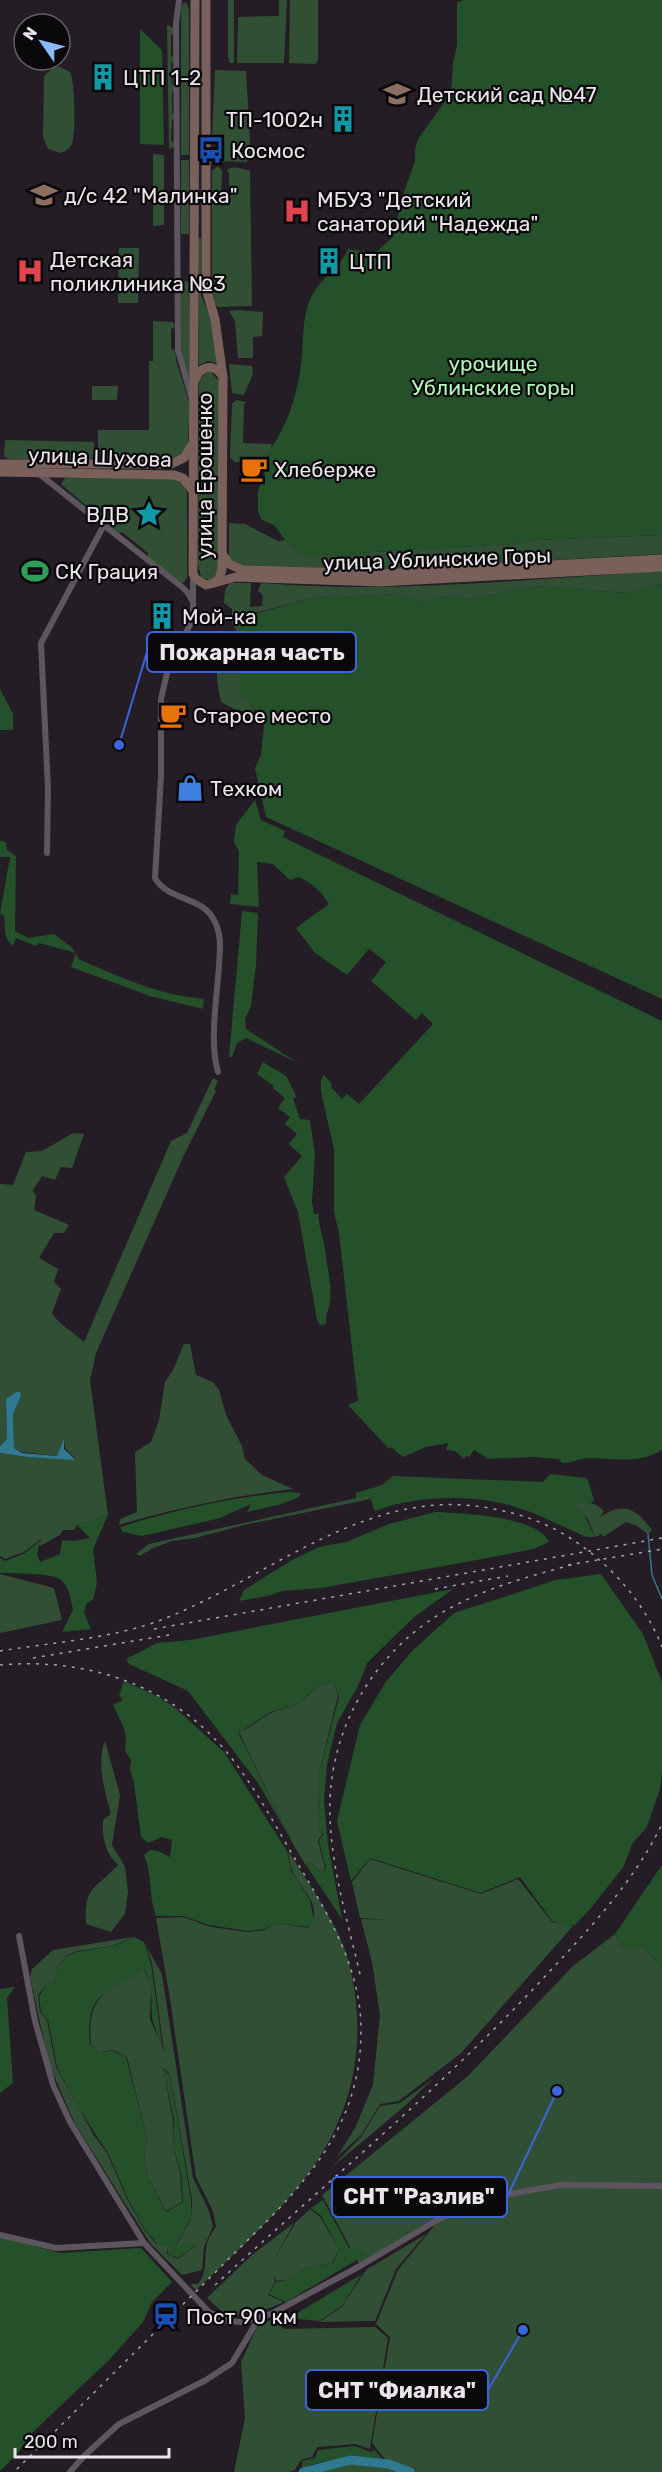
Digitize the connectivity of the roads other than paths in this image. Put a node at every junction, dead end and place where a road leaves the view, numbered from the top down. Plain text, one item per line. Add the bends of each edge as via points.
1 (179, 0) edge
2 (195, 0) edge
3 (206, 0) edge
4 (223, 377) junction
5 (195, 380) junction
6 (195, 405) junction
7 (194, 441) junction
8 (0, 464) edge
9 (0, 472) edge
10 (38, 473) junction
11 (193, 491) junction
12 (104, 525) junction
13 (223, 553) junction
14 (662, 559) edge
15 (662, 567) edge
16 (193, 574) junction
17 (210, 584) junction
18 (182, 587) junction
19 (193, 587) junction
20 (194, 605) junction
21 (47, 853) dead end
22 (218, 1072) dead end
23 (19, 1936) dead end
24 (662, 2186) edge
25 (0, 2235) edge
26 (144, 2243) junction
27 (259, 2318) junction
28 (70, 2472) edge

1 - 6 street, улица Ерошенко via 178,350
2 - 5 main road, улица Ерошенко
3 - 4 main road, улица Ерошенко via 206,289 215,319
4 - 5 main road, улица Ерошенко via 216,369 207,367
4 - 13 main road, улица Ерошенко
5 - 6 main road, улица Ерошенко
6 - 7 main road, улица Ерошенко
7 - 8 main road, улица Шухова via 184,458 171,464
7 - 11 main road, улица Ерошенко
9 - 10 main road, улица Шухова
10 - 11 main road, улица Шухова via 174,475 183,478
10 - 12 street, улица Ерошенко
11 - 16 main road, улица Ерошенко
12 - 18 street, улица Ерошенко
12 - 21 street via 41,644
13 - 14 main road, улица Ублинские Горы via 229,564 242,570 366,574
13 - 17 main road, улица Ерошенко via 221,574
15 - 17 main road, улица Ублинские Горы via 379,582 236,578
16 - 17 main road, улица Ерошенко
16 - 18 street, улица Ерошенко
16 - 19 street, улица Ерошенко
17 - 19 street
18 - 19 street
18 - 20 street
19 - 20 street, улица Ерошенко
20 - 22 street, улица Ерошенко via 193,618 163,688 155,878 171,894 200,906 215,922 220,939 215,1044
23 - 26 street via 35,2021 53,2085 70,2122
24 - 27 street via 561,2185 498,2196 439,2219 360,2266
25 - 26 street via 56,2248
26 - 27 street via 209,2313 228,2321
27 - 28 street via 232,2363 119,2424

